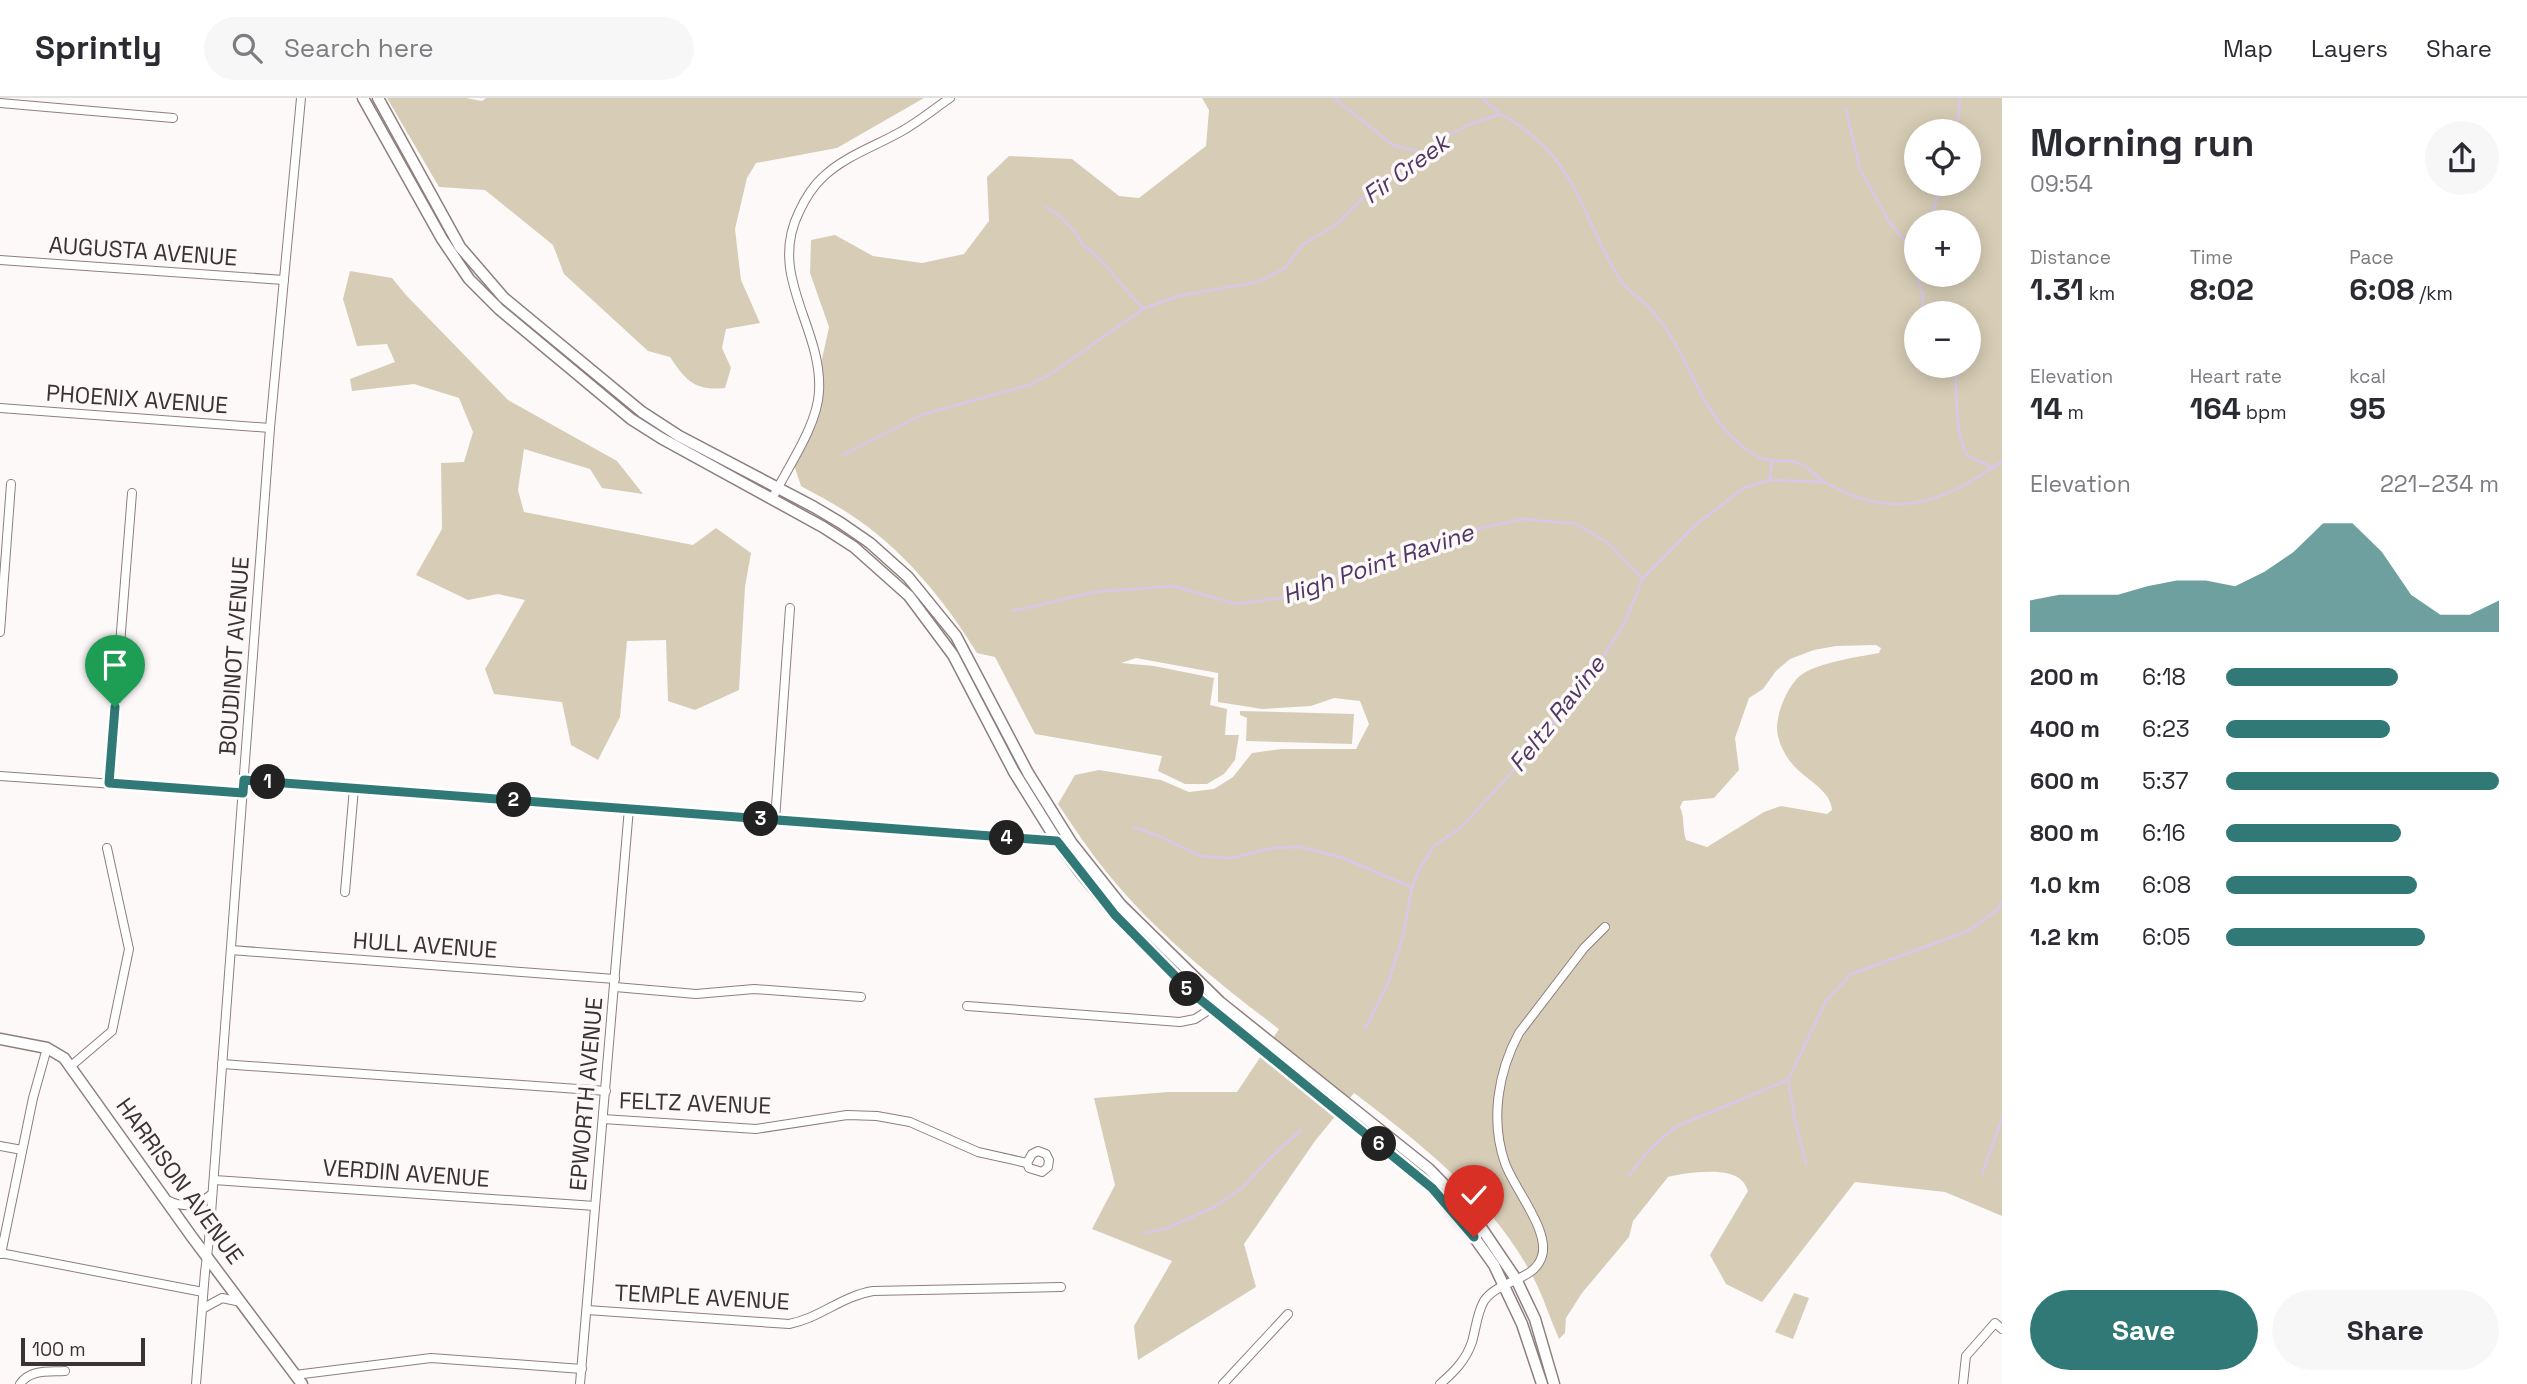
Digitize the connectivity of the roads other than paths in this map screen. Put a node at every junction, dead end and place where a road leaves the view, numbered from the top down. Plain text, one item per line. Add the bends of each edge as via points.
1 (301, 98) edge
2 (363, 98) edge
3 (378, 98) edge
4 (950, 98) edge
5 (0, 103) edge
6 (173, 118) dead end
7 (422, 179) junction
8 (411, 185) junction
9 (0, 260) edge
10 (284, 280) junction
11 (0, 408) edge
12 (270, 428) junction
13 (11, 484) dead end
14 (777, 488) junction
15 (132, 493) dead end
16 (772, 499) junction
17 (790, 608) dead end
18 (0, 632) edge
19 (0, 776) edge
20 (244, 780) junction
21 (109, 783) junction
22 (354, 788) junction
23 (243, 793) junction
24 (629, 808) junction
25 (775, 820) junction
26 (1057, 841) junction
27 (1071, 842) junction
28 (107, 848) dead end
29 (345, 892) dead end
30 (1605, 927) dead end
31 (231, 950) junction
32 (615, 983) junction
33 (862, 997) dead end
34 (1216, 1005) junction
35 (967, 1006) dead end
36 (0, 1039) edge
37 (47, 1048) junction
38 (222, 1064) junction
39 (71, 1066) junction
40 (606, 1091) junction
41 (603, 1119) junction
42 (0, 1146) edge
43 (22, 1150) junction
44 (1027, 1163) dead end
45 (214, 1180) junction
46 (212, 1194) junction
47 (166, 1200) junction
48 (595, 1206) junction
49 (1, 1253) edge
50 (207, 1256) junction
51 (1516, 1279) junction
52 (1505, 1285) junction
53 (1061, 1287) dead end
54 (204, 1292) junction
55 (243, 1303) junction
56 (202, 1309) junction
57 (587, 1310) junction
58 (1288, 1314) dead end
59 (2002, 1329) edge
60 (582, 1368) junction
61 (65, 1371) dead end
62 (299, 1380) edge
63 (20, 1384) edge
64 (196, 1384) edge
65 (580, 1384) edge
66 (1223, 1384) edge
67 (1440, 1384) edge
68 (1542, 1384) edge
69 (1554, 1384) edge
70 (1963, 1384) edge

1 - 10 street, BOUDINOT AVENUE
2 - 8 main road
3 - 7 main road
4 - 14 street via 823,177 793,225 788,254 792,284 820,368 819,396
5 - 6 street
7 - 8 main road
7 - 14 main road via 460,247 504,299 642,412
8 - 16 main road via 469,279 499,309 631,419
9 - 10 street, AUGUSTA AVENUE
10 - 12 street, BOUDINOT AVENUE
11 - 12 street, PHOENIX AVENUE
12 - 20 street, BOUDINOT AVENUE
13 - 18 street
14 - 16 street
14 - 27 main road via 870,543 943,617
15 - 21 street
16 - 26 main road via 854,547 909,596 953,656 1014,772
17 - 25 street
19 - 21 street
20 - 22 street
20 - 23 street, BOUDINOT AVENUE
21 - 23 street
22 - 24 street
22 - 29 street
23 - 31 street, BOUDINOT AVENUE
24 - 25 street
24 - 32 street, EPWORTH AVENUE
25 - 26 street
26 - 27 street
26 - 34 main road via 1115,915 1191,992
27 - 34 main road via 1121,905
28 - 39 street via 129,948 111,1031
30 - 51 street via 1536,1009 1505,1065 1497,1136 1505,1165 1543,1242 1539,1264
31 - 32 street, HULL AVENUE
31 - 38 street, BOUDINOT AVENUE
32 - 33 street, HULL AVENUE via 696,994 754,989
32 - 40 street, EPWORTH AVENUE
34 - 35 street via 1195,1020 1180,1022
34 - 51 main road via 1429,1169 1483,1228
34 - 52 main road via 1432,1188 1474,1237
36 - 37 main road, HARRISON AVENUE
37 - 39 main road, HARRISON AVENUE
37 - 43 street
38 - 40 street, FELTZ AVENUE
38 - 45 street, BOUDINOT AVENUE
39 - 47 main road, HARRISON AVENUE
40 - 41 street, EPWORTH AVENUE
41 - 44 street, FELTZ AVENUE via 755,1129 847,1115 877,1116 910,1122 978,1152
41 - 48 street, EPWORTH AVENUE
42 - 43 street
43 - 49 street
45 - 46 street, BOUDINOT AVENUE
45 - 48 street, VERDIN AVENUE
46 - 47 street via 186,1206
46 - 50 street, BOUDINOT AVENUE
47 - 50 main road, HARRISON AVENUE
48 - 57 street, EPWORTH AVENUE
49 - 54 street
50 - 54 street, BOUDINOT AVENUE
50 - 55 main road, HARRISON AVENUE
51 - 52 street
51 - 69 main road via 1535,1320
52 - 67 street via 1482,1304 1464,1359
52 - 68 main road
53 - 57 street, TEMPLE AVENUE via 873,1291 789,1324
54 - 56 street, BOUDINOT AVENUE
55 - 56 street via 222,1298
55 - 62 main road, HARRISON AVENUE
56 - 64 street, BOUDINOT AVENUE
57 - 60 street, EPWORTH AVENUE
58 - 66 street
59 - 70 street via 1995,1323 1966,1356
60 - 62 street via 431,1358
60 - 65 street, EPWORTH AVENUE
61 - 63 street via 32,1373

